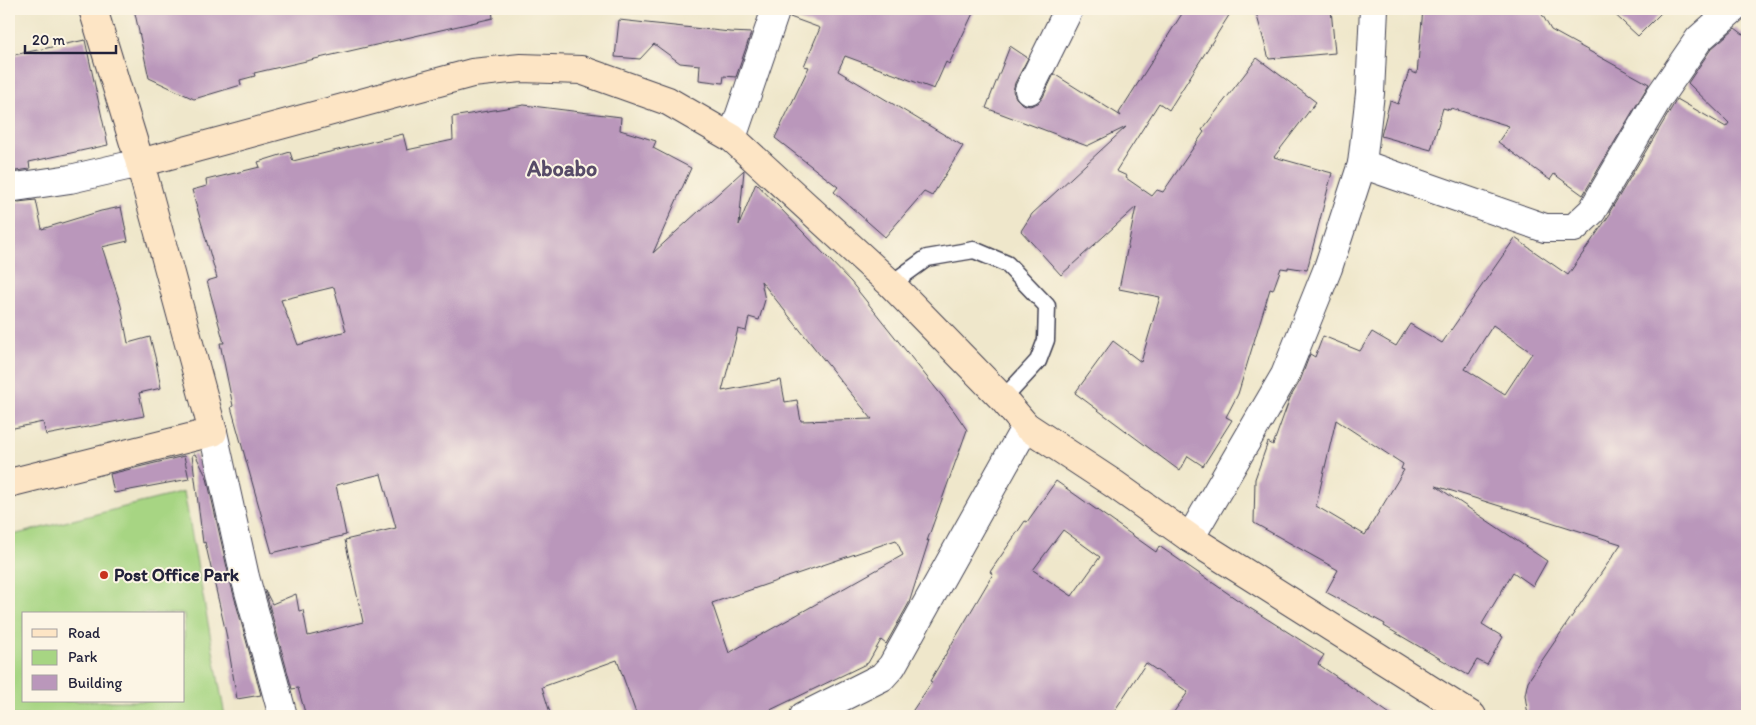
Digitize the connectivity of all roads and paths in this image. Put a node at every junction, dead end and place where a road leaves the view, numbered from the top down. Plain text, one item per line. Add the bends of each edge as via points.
1 (93, 9) edge
2 (776, 9) edge
3 (1069, 9) edge
4 (1374, 9) edge
5 (1733, 9) edge
6 (1029, 90) dead end
7 (732, 138) junction
8 (140, 163) junction
9 (1362, 164) junction
10 (9, 188) edge
11 (891, 284) junction
12 (1003, 399) junction
13 (1026, 426) junction
14 (213, 432) junction
15 (9, 483) edge
16 (1190, 538) junction
17 (1458, 713) edge
18 (283, 716) edge
19 (804, 716) edge

1 - 8 street
2 - 7 street
3 - 6 street
4 - 9 street
5 - 9 street via 1699,39 1659,97 1592,211 1574,228 1545,228
7 - 8 street via 668,102 581,70 521,68 472,73
7 - 11 street
8 - 10 street via 70,179
8 - 14 street
9 - 16 street via 1328,268 1285,375
11 - 12 street
11 - 12 lane via 927,258 974,250 1007,264 1047,306 1046,340 1038,361
12 - 13 street
13 - 16 street
13 - 19 street via 892,666 882,677
14 - 15 street
14 - 18 street via 245,577
16 - 17 street

